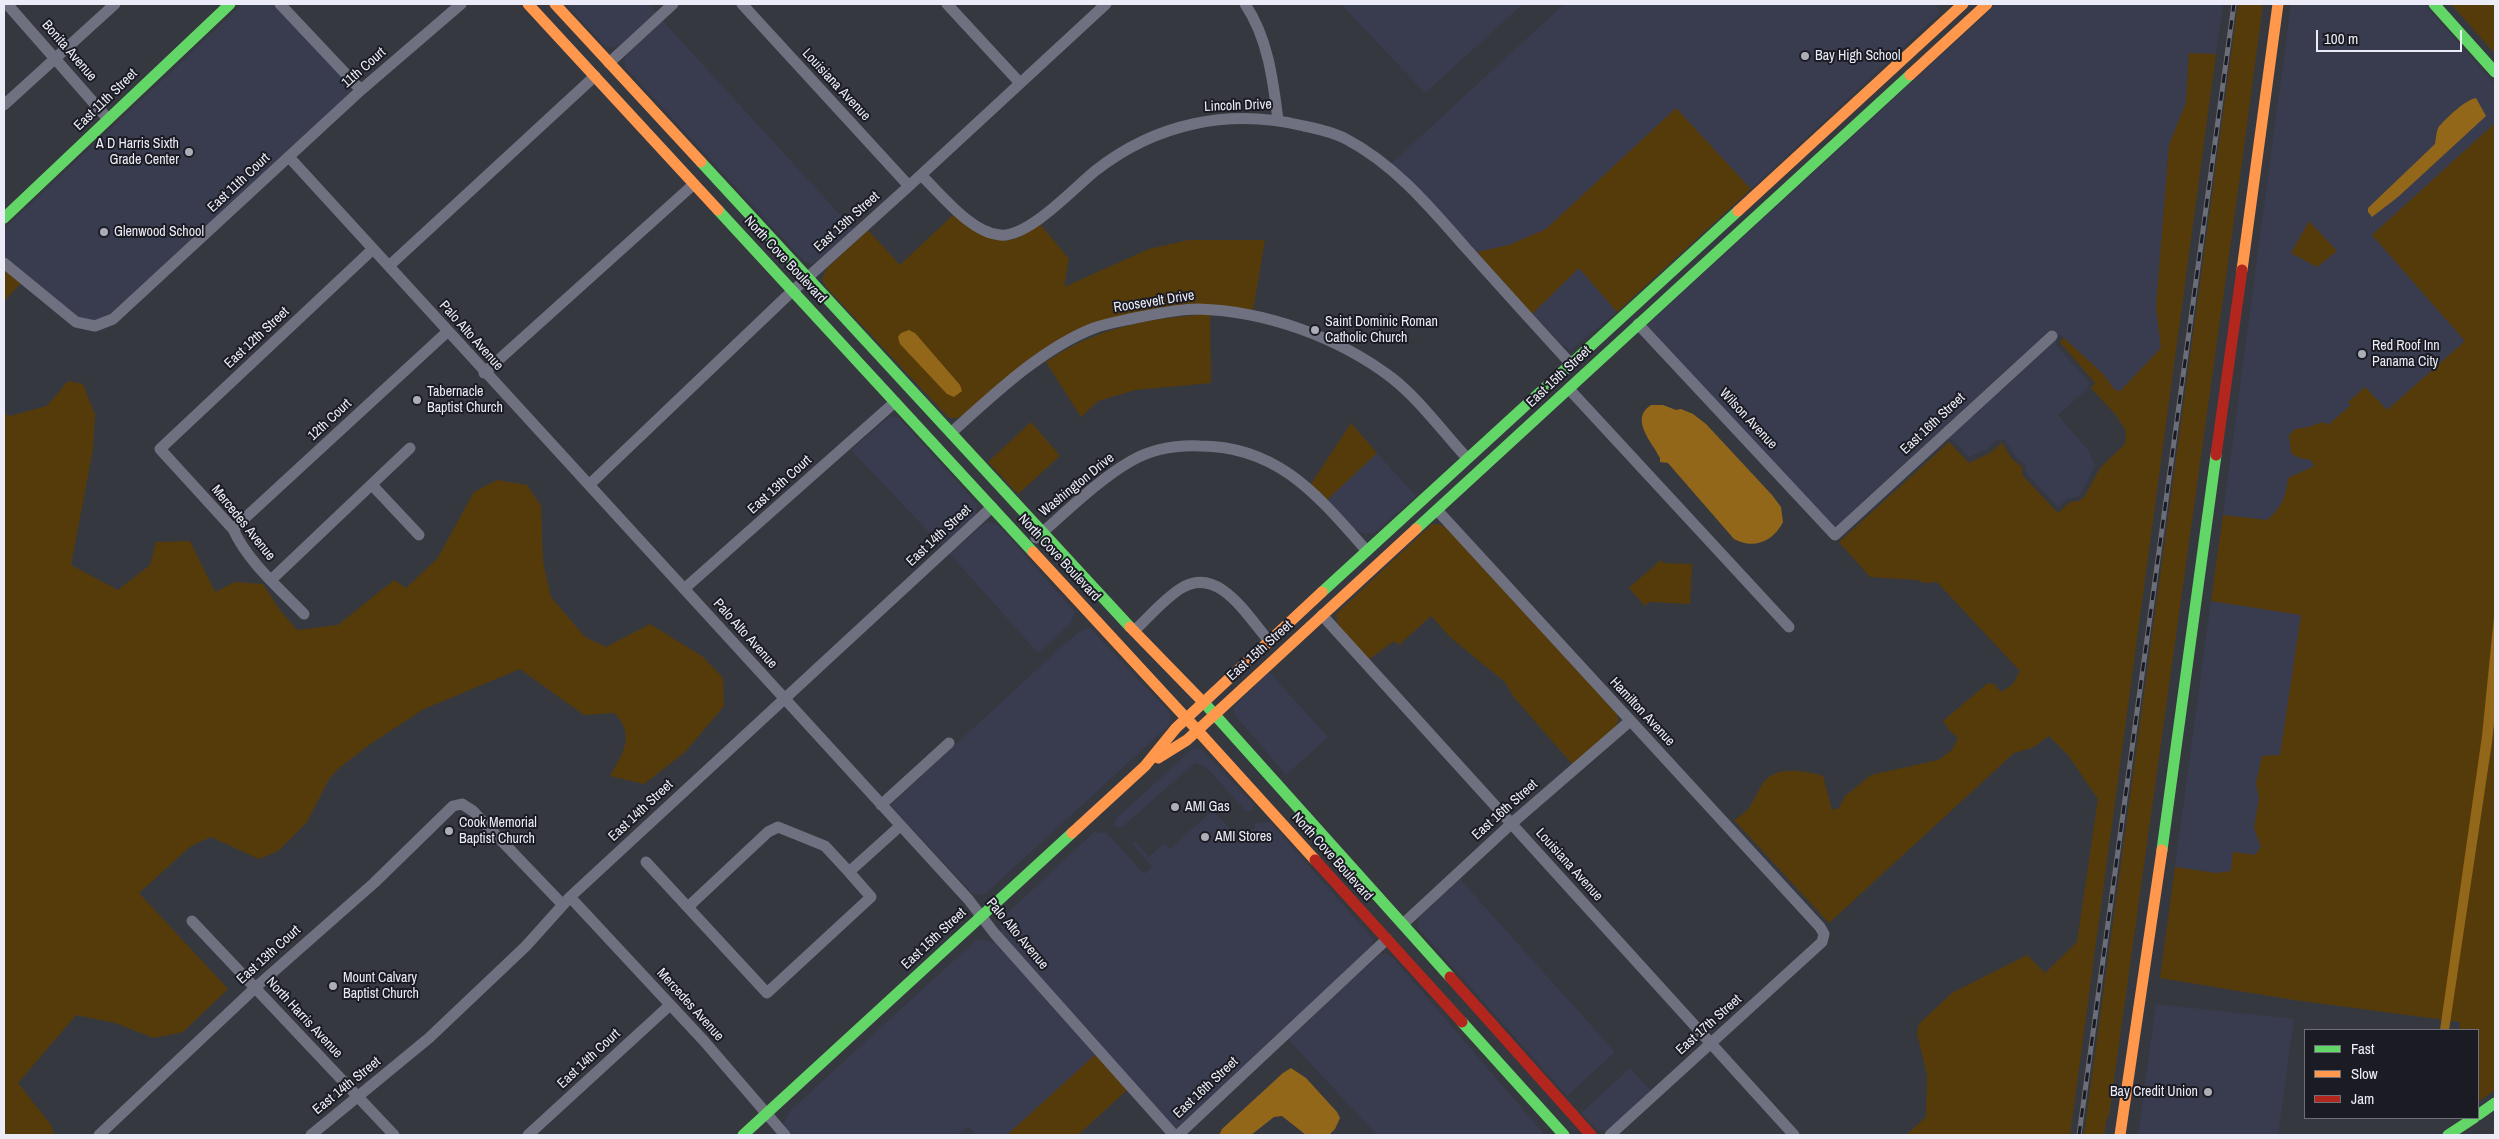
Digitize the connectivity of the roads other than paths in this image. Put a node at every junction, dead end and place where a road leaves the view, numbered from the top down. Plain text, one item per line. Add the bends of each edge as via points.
1 (7, 4) edge
2 (115, 4) edge
3 (230, 4) edge
4 (280, 4) edge
5 (461, 4) edge
6 (528, 4) edge
7 (555, 4) edge
8 (673, 4) edge
9 (742, 4) edge
10 (947, 4) edge
11 (1106, 4) edge
12 (1245, 4) edge
13 (1987, 4) edge
14 (2278, 4) edge
15 (2434, 4) edge
16 (1955, 6) edge
17 (1966, 24) junction
18 (56, 57) junction
19 (610, 63) junction
20 (2495, 72) edge
21 (595, 76) junction
22 (1020, 83) junction
23 (361, 90) junction
24 (4, 104) edge
25 (1850, 107) junction
26 (108, 119) junction
27 (1862, 119) junction
28 (1278, 120) junction
29 (289, 158) junction
30 (921, 175) junction
31 (694, 184) junction
32 (909, 186) junction
33 (1764, 187) junction
34 (1775, 199) junction
35 (4, 218) edge
36 (373, 249) junction
37 (1686, 258) junction
38 (4, 263) edge
39 (388, 266) junction
40 (1697, 270) junction
41 (808, 278) junction
42 (793, 291) junction
43 (1627, 312) junction
44 (1638, 324) junction
45 (447, 332) junction
46 (2052, 336) dead end
47 (1571, 364) junction
48 (484, 373) junction
49 (1557, 376) junction
50 (1582, 376) junction
51 (1569, 389) junction
52 (895, 402) junction
53 (951, 433) junction
54 (410, 448) dead end
55 (160, 449) joint
56 (1468, 458) junction
57 (1479, 471) junction
58 (373, 486) junction
59 (589, 486) junction
60 (1425, 498) junction
61 (992, 507) junction
62 (1436, 510) junction
63 (233, 529) junction
64 (419, 535) dead end
65 (1040, 535) junction
66 (1835, 535) joint
67 (1367, 551) junction
68 (1379, 563) junction
69 (271, 580) junction
70 (684, 589) junction
71 (1310, 603) junction
72 (304, 614) dead end
73 (1322, 615) junction
74 (1789, 627) dead end
75 (1134, 631) junction
76 (1269, 641) junction
77 (783, 698) junction
78 (1203, 702) junction
79 (1214, 714) junction
80 (1186, 718) junction
81 (1630, 721) junction
82 (1197, 730) junction
83 (949, 743) dead end
84 (1145, 766) junction
85 (462, 804) joint
86 (881, 805) junction
87 (1511, 824) junction
88 (900, 826) junction
89 (646, 862) dead end
90 (849, 872) junction
91 (567, 901) junction
92 (688, 907) junction
93 (981, 916) junction
94 (192, 921) dead end
95 (1403, 924) junction
96 (1824, 935) joint
97 (1387, 939) junction
98 (255, 988) junction
99 (670, 1005) junction
100 (1711, 1043) junction
101 (356, 1096) junction
102 (2495, 1103) edge
103 (766, 1114) junction
104 (2479, 1114) edge
105 (2472, 1119) edge
106 (99, 1135) edge
107 (311, 1135) edge
108 (394, 1135) edge
109 (528, 1135) edge
110 (743, 1135) edge
111 (785, 1135) edge
112 (1174, 1135) edge
113 (1178, 1135) edge
114 (1564, 1135) edge
115 (1591, 1135) edge
116 (1610, 1135) edge
117 (1794, 1135) edge
118 (2120, 1135) edge
119 (2448, 1135) edge

1 - 18 street, Bonita Avenue
2 - 18 street
3 - 26 main road, East 11th Street
4 - 23 street
5 - 23 street, 11th Court
6 - 21 main road, North Cove Boulevard
7 - 19 main road, North Cove Boulevard
8 - 19 street
9 - 32 street, Louisiana Avenue
10 - 22 street
11 - 22 street, East 13th Street
12 - 28 street via 1264,42 1272,72
13 - 17 main road, East 15th Street
14 - 118 main road via 2154,912
15 - 20 main road
16 - 17 main road
16 - 25 main road, East 15th Street
17 - 27 main road, East 15th Street
18 - 24 street
18 - 26 street, Bonita Avenue
19 - 41 main road, North Cove Boulevard
21 - 31 main road, North Cove Boulevard
21 - 39 street
22 - 30 street, East 13th Street
23 - 29 street, 11th Court
25 - 27 main road
25 - 33 main road, East 15th Street
26 - 35 main road, East 11th Street
27 - 34 main road, East 15th Street
28 - 30 street, Lincoln Drive via 1238,118 1200,122 1160,132 1129,147 1096,170 1025,229 1002,236 969,222
28 - 47 street, Lincoln Drive via 1345,138 1376,157 1434,211
29 - 36 street, Palo Alto Avenue
29 - 38 street, East 11th Court via 113,319 94,326 76,322
30 - 32 street, East 13th Street
31 - 42 main road, North Cove Boulevard
31 - 48 street
32 - 41 street, East 13th Street
33 - 34 main road
33 - 37 main road, East 15th Street
34 - 40 main road, East 15th Street
36 - 39 street, Palo Alto Avenue
36 - 55 street, East 12th Street
37 - 40 main road
37 - 43 main road, East 15th Street
39 - 45 street, Palo Alto Avenue
40 - 44 main road, East 15th Street
41 - 42 street, East 13th Street
41 - 53 main road, North Cove Boulevard
42 - 52 main road, North Cove Boulevard
42 - 59 street, East 13th Street
43 - 44 main road
43 - 47 main road, East 15th Street
44 - 50 main road, East 15th Street
44 - 66 street, Wilson Avenue
45 - 48 street, Palo Alto Avenue
45 - 63 street, 12th Court
46 - 66 street, East 16th Street
47 - 49 main road, East 15th Street
47 - 50 main road
48 - 59 street, Palo Alto Avenue
49 - 51 main road
49 - 56 main road, East 15th Street
50 - 51 main road, East 15th Street
51 - 57 main road, East 15th Street
51 - 74 street
52 - 61 main road, North Cove Boulevard
52 - 70 street, East 13th Court
53 - 56 street, Roosevelt Drive via 1026,370 1075,337 1113,323 1197,309 1236,312 1271,320 1317,335 1346,350 1407,391
53 - 65 main road, North Cove Boulevard
54 - 58 street
55 - 63 street, Mercedes Avenue
56 - 57 main road
56 - 60 main road, East 15th Street
57 - 62 main road, East 15th Street
58 - 64 street
58 - 69 street
59 - 70 street, Palo Alto Avenue
60 - 62 main road
60 - 67 main road, East 15th Street
61 - 65 main road via 1003,507
61 - 77 street, East 14th Street
61 - 80 main road, North Cove Boulevard
62 - 68 main road, East 15th Street
62 - 81 street, Hamilton Avenue
63 - 69 street, Mercedes Avenue via 239,542
65 - 67 street, Washington Drive via 1132,460 1165,449 1205,446 1243,451 1292,474
65 - 75 main road, North Cove Boulevard
67 - 68 main road
67 - 71 main road, East 15th Street
68 - 73 main road, East 15th Street
69 - 72 street, Mercedes Avenue
70 - 77 street, Palo Alto Avenue
71 - 73 main road
71 - 76 main road, East 15th Street
73 - 79 main road, East 15th Street
73 - 87 street, Louisiana Avenue
75 - 76 street via 1178,590 1204,581 1224,591
75 - 78 main road, North Cove Boulevard
76 - 78 main road, East 15th Street
77 - 86 street, Palo Alto Avenue
77 - 91 street, East 14th Street
78 - 79 main road, North Cove Boulevard
78 - 80 main road, East 15th Street
79 - 82 main road, East 15th Street
79 - 95 main road, North Cove Boulevard
80 - 82 main road, North Cove Boulevard
80 - 84 main road, East 15th Street
81 - 87 street, East 16th Street
81 - 96 street, Hamilton Avenue
82 - 84 main road, East 15th Street via 1187,740
82 - 97 main road, North Cove Boulevard
83 - 86 street
84 - 93 main road, East 15th Street
85 - 91 street, Mercedes Avenue
85 - 98 street, East 13th Court via 453,806 374,883
86 - 88 street, Palo Alto Avenue
87 - 95 street, East 16th Street
87 - 100 street, Louisiana Avenue
88 - 90 street
88 - 93 street, Palo Alto Avenue
89 - 92 street
90 - 92 street via 825,846 778,827 768,832
90 - 92 street via 871,897 767,993
91 - 99 street, Mercedes Avenue
91 - 101 street, East 14th Street via 526,946 429,1038
93 - 103 main road, East 15th Street
93 - 112 street, Palo Alto Avenue
94 - 98 street, North Harris Avenue
95 - 115 main road, North Cove Boulevard
96 - 100 street, East 17th Street via 1818,946
97 - 113 street, East 16th Street
97 - 114 main road, North Cove Boulevard
98 - 101 street, North Harris Avenue
98 - 106 street, East 13th Court
99 - 103 street, Mercedes Avenue
99 - 109 street, East 14th Court
100 - 116 street, East 17th Street
100 - 117 street, Louisiana Avenue
101 - 107 street, East 14th Street
101 - 108 street, North Harris Avenue
102 - 104 main road
103 - 110 main road, East 15th Street
103 - 111 street, Mercedes Avenue
105 - 119 main road

